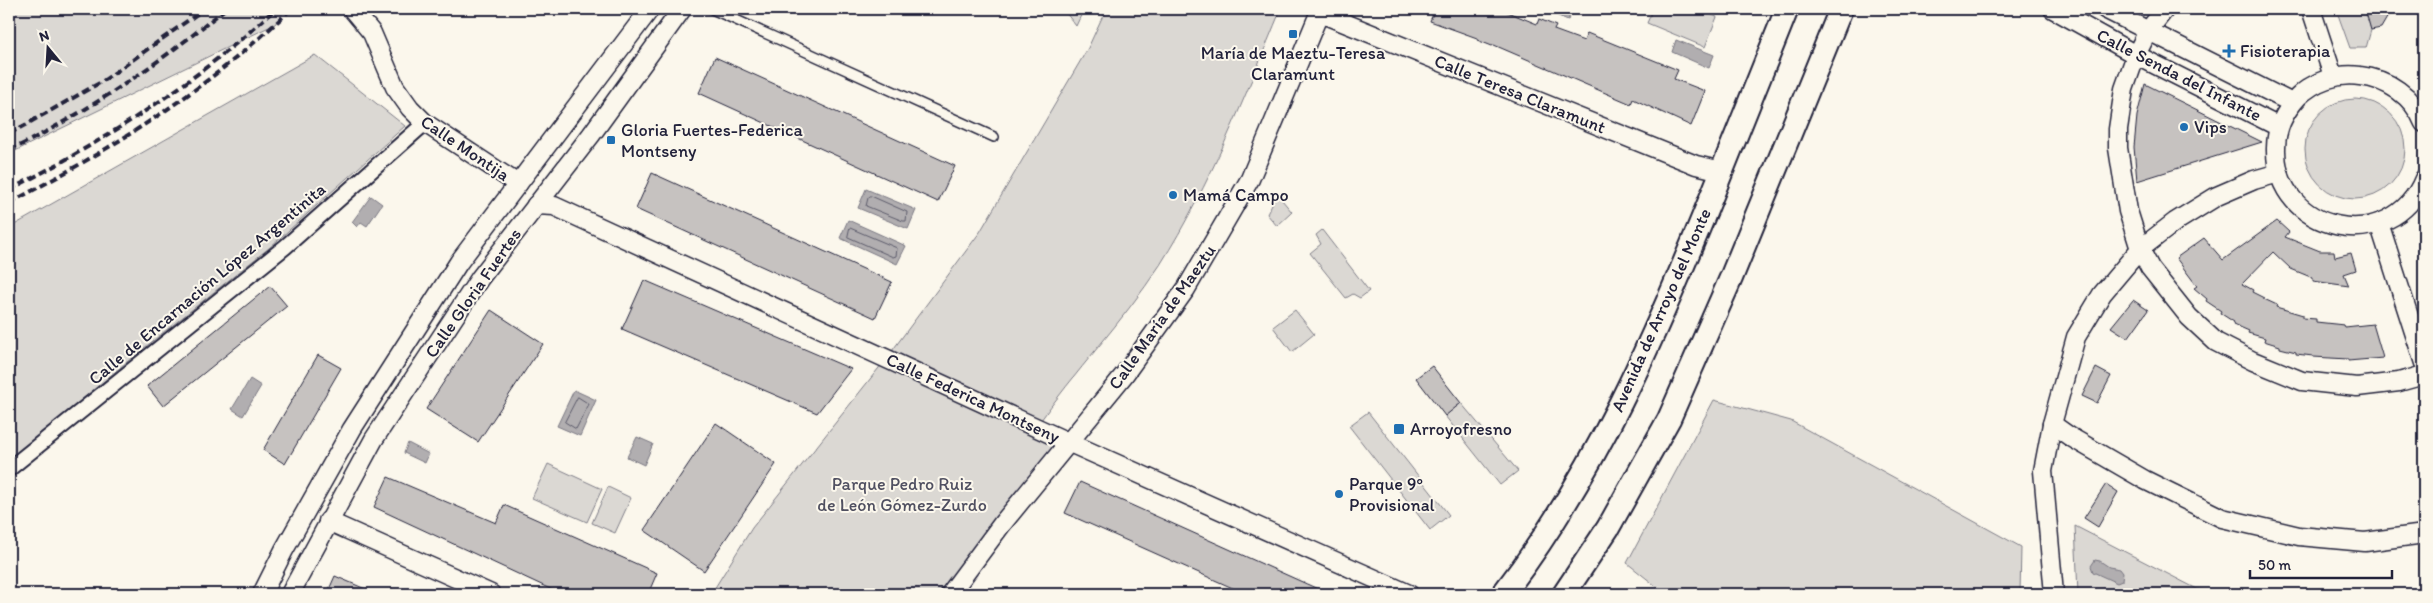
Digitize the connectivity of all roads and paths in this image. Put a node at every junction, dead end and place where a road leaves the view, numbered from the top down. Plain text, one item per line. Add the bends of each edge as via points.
1 (352, 9) edge
2 (650, 9) edge
3 (682, 9) edge
4 (712, 9) edge
5 (1787, 9) edge
6 (1842, 9) edge
7 (2053, 9) edge
8 (2106, 9) edge
9 (2165, 9) edge
10 (2311, 9) edge
11 (1321, 11) edge
12 (2148, 31) junction
13 (2136, 55) junction
14 (2333, 76) junction
15 (2292, 103) junction
16 (2422, 113) edge
17 (425, 123) junction
18 (2279, 127) junction
19 (994, 137) dead end
20 (1722, 171) junction
21 (2278, 173) junction
22 (2424, 179) edge
23 (518, 184) junction
24 (2418, 202) edge
25 (536, 205) junction
26 (2379, 223) junction
27 (2140, 249) junction
28 (2424, 363) edge
29 (2424, 375) edge
30 (2052, 424) junction
31 (1070, 443) junction
32 (9, 469) edge
33 (328, 521) junction
34 (2424, 534) edge
35 (262, 594) edge
36 (290, 594) edge
37 (491, 594) edge
38 (950, 594) edge
39 (1409, 594) edge
40 (1503, 594) edge
41 (1564, 594) edge
42 (2054, 594) edge

1 - 17 street, Calle Montija via 372,33 395,87
2 - 23 street, Calle Gloria Fuertes
3 - 25 street, Calle Gloria Fuertes
4 - 19 lane
5 - 20 street, Avenida de Arroyo del Monte
6 - 41 street via 1669,419 1608,528
7 - 13 street, Calle Senda del Infante
8 - 12 street, Calle Senda del Infante
9 - 12 street
10 - 14 street
11 - 20 street, Calle Teresa Claramunt via 1696,166
11 - 31 street, Calle María de Maeztu via 1250,178 1216,241 1161,325
12 - 13 street
12 - 15 street, Calle Senda del Infante
13 - 18 street, Calle Senda del Infante
13 - 27 street via 2124,89 2118,148 2128,211
14 - 15 street via 2311,87
14 - 16 street via 2358,75 2382,80
15 - 18 street
17 - 23 street, Calle Montija
17 - 32 street, Calle de Encarnación López Argentinita via 285,248
18 - 21 street via 2276,142
20 - 40 street, Avenida de Arroyo del Monte via 1629,388 1566,502
21 - 26 street via 2296,203 2318,220 2338,227 2359,228
21 - 27 street via 2217,196
22 - 24 street
23 - 35 street, Calle Gloria Fuertes via 459,262 352,429
24 - 26 street
25 - 31 street, Calle Federica Montseny via 554,206
25 - 33 street, Calle Gloria Fuertes via 464,302 374,439
26 - 28 street
27 - 29 street via 2150,268 2189,317 2216,342 2254,362 2302,381 2357,387
27 - 30 street via 2102,294 2076,337
30 - 34 street via 2145,480 2222,518 2299,536 2364,542
30 - 42 street via 2044,471
31 - 38 street, Calle María de Maeztu via 1002,524
31 - 39 street, Calle Federica Montseny
33 - 36 street, Calle Gloria Fuertes
33 - 37 street

